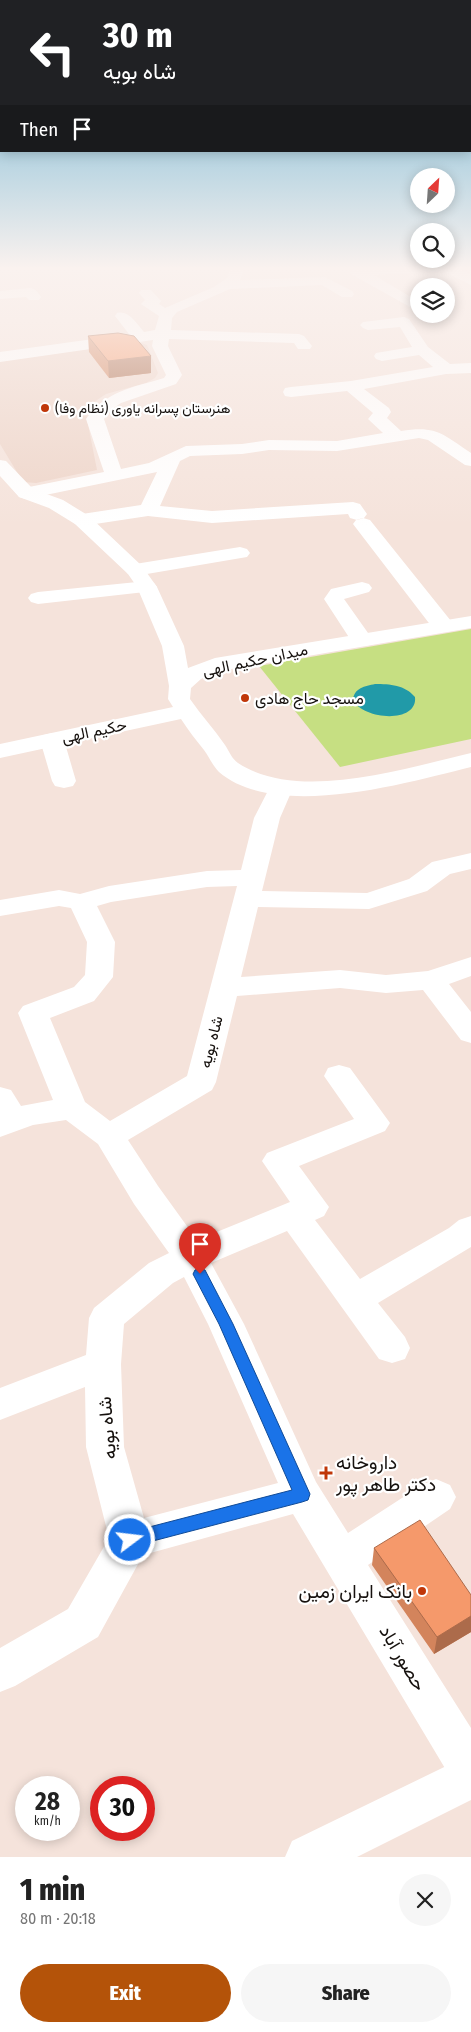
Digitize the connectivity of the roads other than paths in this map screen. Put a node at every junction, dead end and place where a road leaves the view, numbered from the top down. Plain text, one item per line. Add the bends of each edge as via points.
1 (30, 353) edge
2 (163, 353) edge
3 (404, 353) edge
4 (425, 353) edge
5 (382, 356) dead end
6 (0, 357) edge
7 (471, 368) edge
8 (446, 369) junction
9 (351, 386) junction
10 (291, 392) dead end
11 (398, 437) junction
12 (464, 437) dead end
13 (441, 441) junction
14 (172, 459) junction
15 (471, 461) edge
16 (1, 467) edge
17 (114, 476) junction
18 (18, 494) junction
19 (148, 510) junction
20 (82, 520) junction
21 (240, 553) dead end
22 (135, 570) junction
23 (147, 587) junction
24 (362, 588) dead end
25 (38, 598) dead end
26 (471, 622) edge
27 (443, 626) junction
28 (362, 640) junction
29 (180, 686) junction
30 (187, 712) junction
31 (52, 740) junction
32 (0, 751) edge
33 (471, 760) edge
34 (64, 781) dead end
35 (281, 788) junction
36 (471, 861) edge
37 (249, 889) junction
38 (81, 902) junction
39 (0, 908) edge
40 (471, 966) edge
41 (431, 980) junction
42 (224, 988) junction
43 (471, 1033) edge
44 (339, 1076) dead end
45 (72, 1108) junction
46 (5, 1115) edge
47 (109, 1136) junction
48 (293, 1215) junction
49 (471, 1229) edge
50 (191, 1257) junction
51 (356, 1299) junction
52 (392, 1348) dead end
53 (103, 1364) junction
54 (0, 1404) edge
55 (302, 1494) junction
56 (436, 1497) dead end
57 (130, 1540) junction
58 (343, 1559) junction
59 (0, 1671) edge
60 (471, 1769) edge
61 (471, 1776) edge
62 (308, 1857) edge

1 - 6 street
2 - 17 street via 174,375 170,381 115,399 95,419
3 - 5 street
4 - 8 street
7 - 8 street
8 - 9 street
9 - 10 street
9 - 11 street via 383,412 377,419
11 - 13 street via 419,433 433,435
11 - 14 street via 337,446 269,445 242,449 208,446 186,451
12 - 13 street
13 - 15 street
14 - 17 street via 155,467
14 - 19 street
16 - 18 street
17 - 18 street
18 - 20 street via 56,504
19 - 20 street
19 - 27 street via 212,517 354,508
20 - 22 street
21 - 22 street
22 - 23 street
23 - 25 street
23 - 29 street via 173,646
24 - 28 street via 338,593 334,598
26 - 27 street, میدان حکیم الهی
27 - 28 street, میدان حکیم الهی
28 - 29 street, میدان حکیم الهی via 215,665 193,674
29 - 30 street via 179,699
30 - 31 street, حکیم الهی
30 - 35 street via 228,766 251,780
31 - 32 street, حکیم الهی
31 - 34 street
33 - 35 street via 353,786 317,791
35 - 37 street, شاه بویه via 267,818
36 - 37 street via 441,868 418,885 369,901
37 - 38 street via 207,879 136,880 109,894
37 - 42 street, شاه بویه
38 - 39 street via 59,898
38 - 45 street via 101,942 99,977 84,994 33,1014
40 - 41 street
41 - 42 street via 386,984 340,979
41 - 43 street
42 - 47 street, شاه بویه via 201,1082
44 - 48 street, شاه بویه via 374,1123 278,1161 312,1207
45 - 46 street
45 - 47 street
47 - 50 street
48 - 50 street, شاه بویه
48 - 51 street
49 - 51 street
50 - 53 street, شاه بویه via 161,1273 107,1318
50 - 55 street via 226,1324
51 - 52 street
53 - 54 street
53 - 57 street, شاه بویه via 105,1447
55 - 57 street
55 - 58 street, حصور آباد
56 - 58 street
57 - 59 street via 83,1623
58 - 60 street, حصور آباد
61 - 62 street

